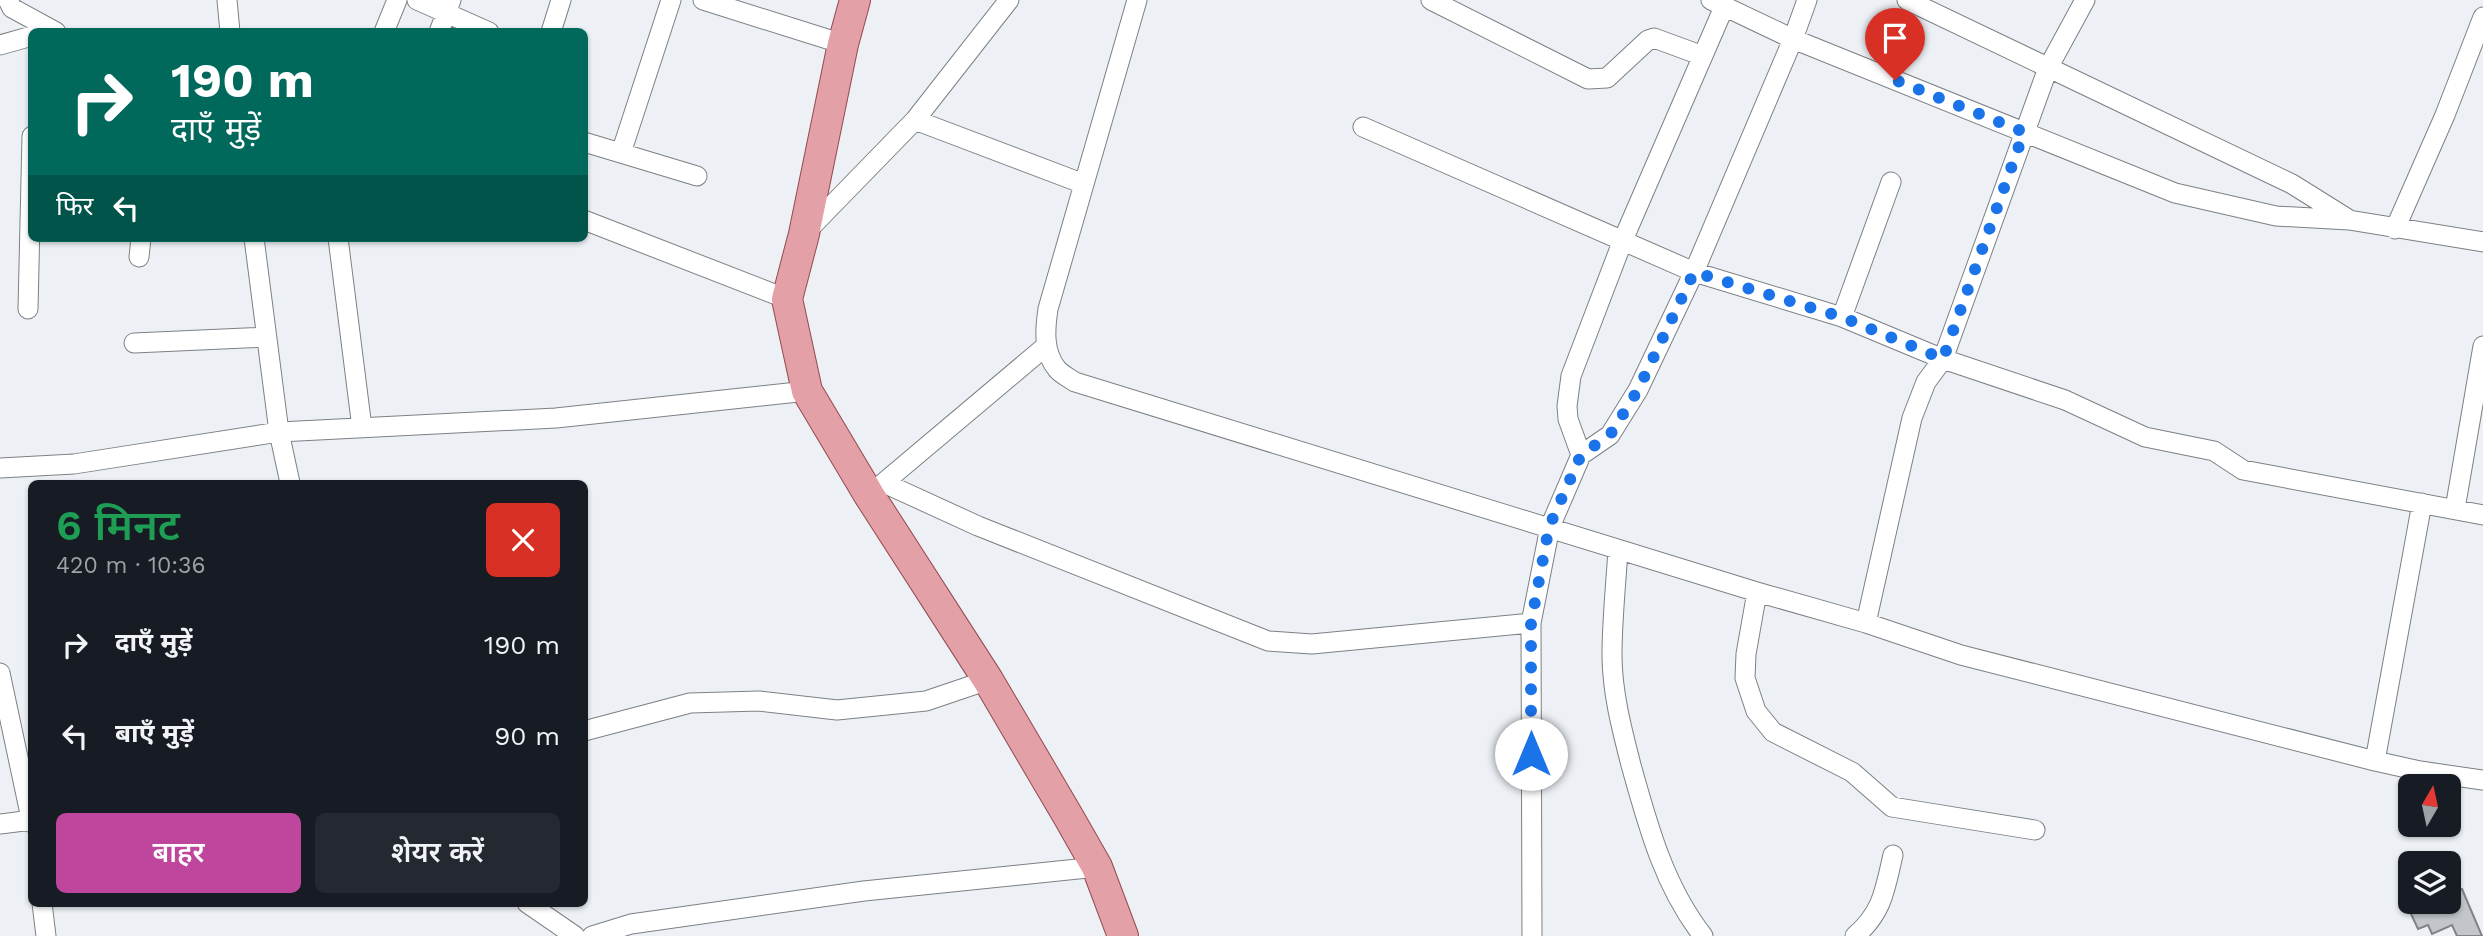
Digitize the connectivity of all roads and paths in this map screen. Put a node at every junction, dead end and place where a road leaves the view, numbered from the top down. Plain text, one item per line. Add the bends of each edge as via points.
1 (8, 0) edge
2 (227, 0) edge
3 (397, 0) edge
4 (417, 0) edge
5 (561, 0) edge
6 (671, 0) edge
7 (703, 0) edge
8 (855, 0) edge
9 (1009, 0) edge
10 (1138, 0) edge
11 (1431, 0) edge
12 (1807, 0) edge
13 (1907, 0) edge
14 (2085, 0) edge
15 (1718, 4) edge
16 (449, 6) edge
17 (2483, 17) edge
18 (46, 28) edge
19 (230, 28) edge
20 (386, 28) edge
21 (441, 28) edge
22 (483, 28) edge
23 (552, 28) edge
24 (28, 37) edge
25 (1793, 39) junction
26 (843, 44) junction
27 (0, 45) edge
28 (1703, 56) junction
29 (2048, 68) junction
30 (915, 120) junction
31 (1363, 127) dead end
32 (2024, 132) junction
33 (588, 143) edge
34 (621, 153) junction
35 (697, 176) dead end
36 (1891, 182) dead end
37 (1084, 184) junction
38 (2349, 220) junction
39 (588, 222) edge
40 (2395, 229) junction
41 (804, 234) junction
42 (1623, 240) junction
43 (30, 242) edge
44 (254, 242) edge
45 (339, 242) edge
46 (2483, 242) edge
47 (1694, 272) junction
48 (787, 299) junction
49 (28, 309) dead end
50 (1842, 317) junction
51 (266, 337) junction
52 (134, 343) dead end
53 (1046, 346) junction
54 (2483, 346) edge
55 (1943, 359) junction
56 (807, 391) junction
57 (362, 428) junction
58 (279, 432) junction
59 (1581, 455) junction
60 (0, 468) edge
61 (289, 480) edge
62 (876, 489) junction
63 (2422, 503) junction
64 (2455, 509) junction
65 (2483, 515) edge
66 (1549, 527) junction
67 (1618, 549) junction
68 (1757, 592) junction
69 (1531, 623) junction
70 (1866, 624) junction
71 (0, 673) edge
72 (988, 680) junction
73 (588, 731) edge
74 (2375, 761) junction
75 (2483, 780) edge
76 (28, 807) edge
77 (28, 821) edge
78 (0, 824) edge
79 (2035, 830) dead end
80 (1894, 855) dead end
81 (1097, 867) junction
82 (42, 907) edge
83 (533, 907) edge
84 (46, 936) edge
85 (575, 936) edge
86 (592, 936) edge
87 (1123, 936) edge
88 (1532, 936) edge
89 (1703, 936) edge
90 (1854, 936) edge

1 - 18 street via 12,8
2 - 19 street
3 - 20 street
4 - 16 street
5 - 23 street
6 - 34 street
7 - 26 street
8 - 26 main road
9 - 30 street
10 - 37 street
11 - 28 street via 1588,79 1607,78 1654,38
12 - 25 street
13 - 29 street
14 - 29 street
15 - 25 street
15 - 28 street
16 - 21 street
16 - 22 street
17 - 40 street
24 - 27 street
25 - 32 street
25 - 47 street
26 - 41 main road
28 - 42 street
29 - 32 street
29 - 38 street via 2292,184
30 - 37 street
30 - 41 street
31 - 42 street
32 - 38 street via 2175,193 2276,216
32 - 55 street
33 - 34 street
34 - 35 street
36 - 50 street
37 - 53 street via 1048,309
38 - 40 street
39 - 48 street
40 - 46 street
41 - 48 main road
42 - 47 street
42 - 59 street via 1571,376 1568,419
43 - 49 street
44 - 51 street
45 - 57 street
47 - 50 street
47 - 59 street via 1638,390 1610,435
48 - 56 main road
50 - 55 street
51 - 52 street
51 - 58 street
53 - 62 street
53 - 66 street via 1057,370 1075,382
54 - 64 street
55 - 63 street via 2065,400 2145,437 2214,451 2243,470
55 - 70 street via 1926,382 1912,418
56 - 57 street via 556,418
56 - 62 main road
57 - 58 street
58 - 60 street via 74,464
58 - 61 street
59 - 66 street
62 - 69 street via 1268,641 1312,644
62 - 72 main road
63 - 64 street
63 - 74 street
64 - 65 street
66 - 67 street
66 - 69 street
67 - 68 street
67 - 89 street via 1612,657 1622,730 1647,822 1670,883
68 - 70 street
68 - 79 street via 1745,678 1756,711 1773,732 1852,772 1892,807
69 - 88 street
70 - 74 street via 1961,655
71 - 76 street
72 - 73 street via 926,701 837,710 759,701 690,703
72 - 81 main road
74 - 75 street
77 - 78 street
80 - 90 street via 1881,905
81 - 86 street via 864,891 631,924
81 - 87 main road
82 - 84 street
83 - 85 street

